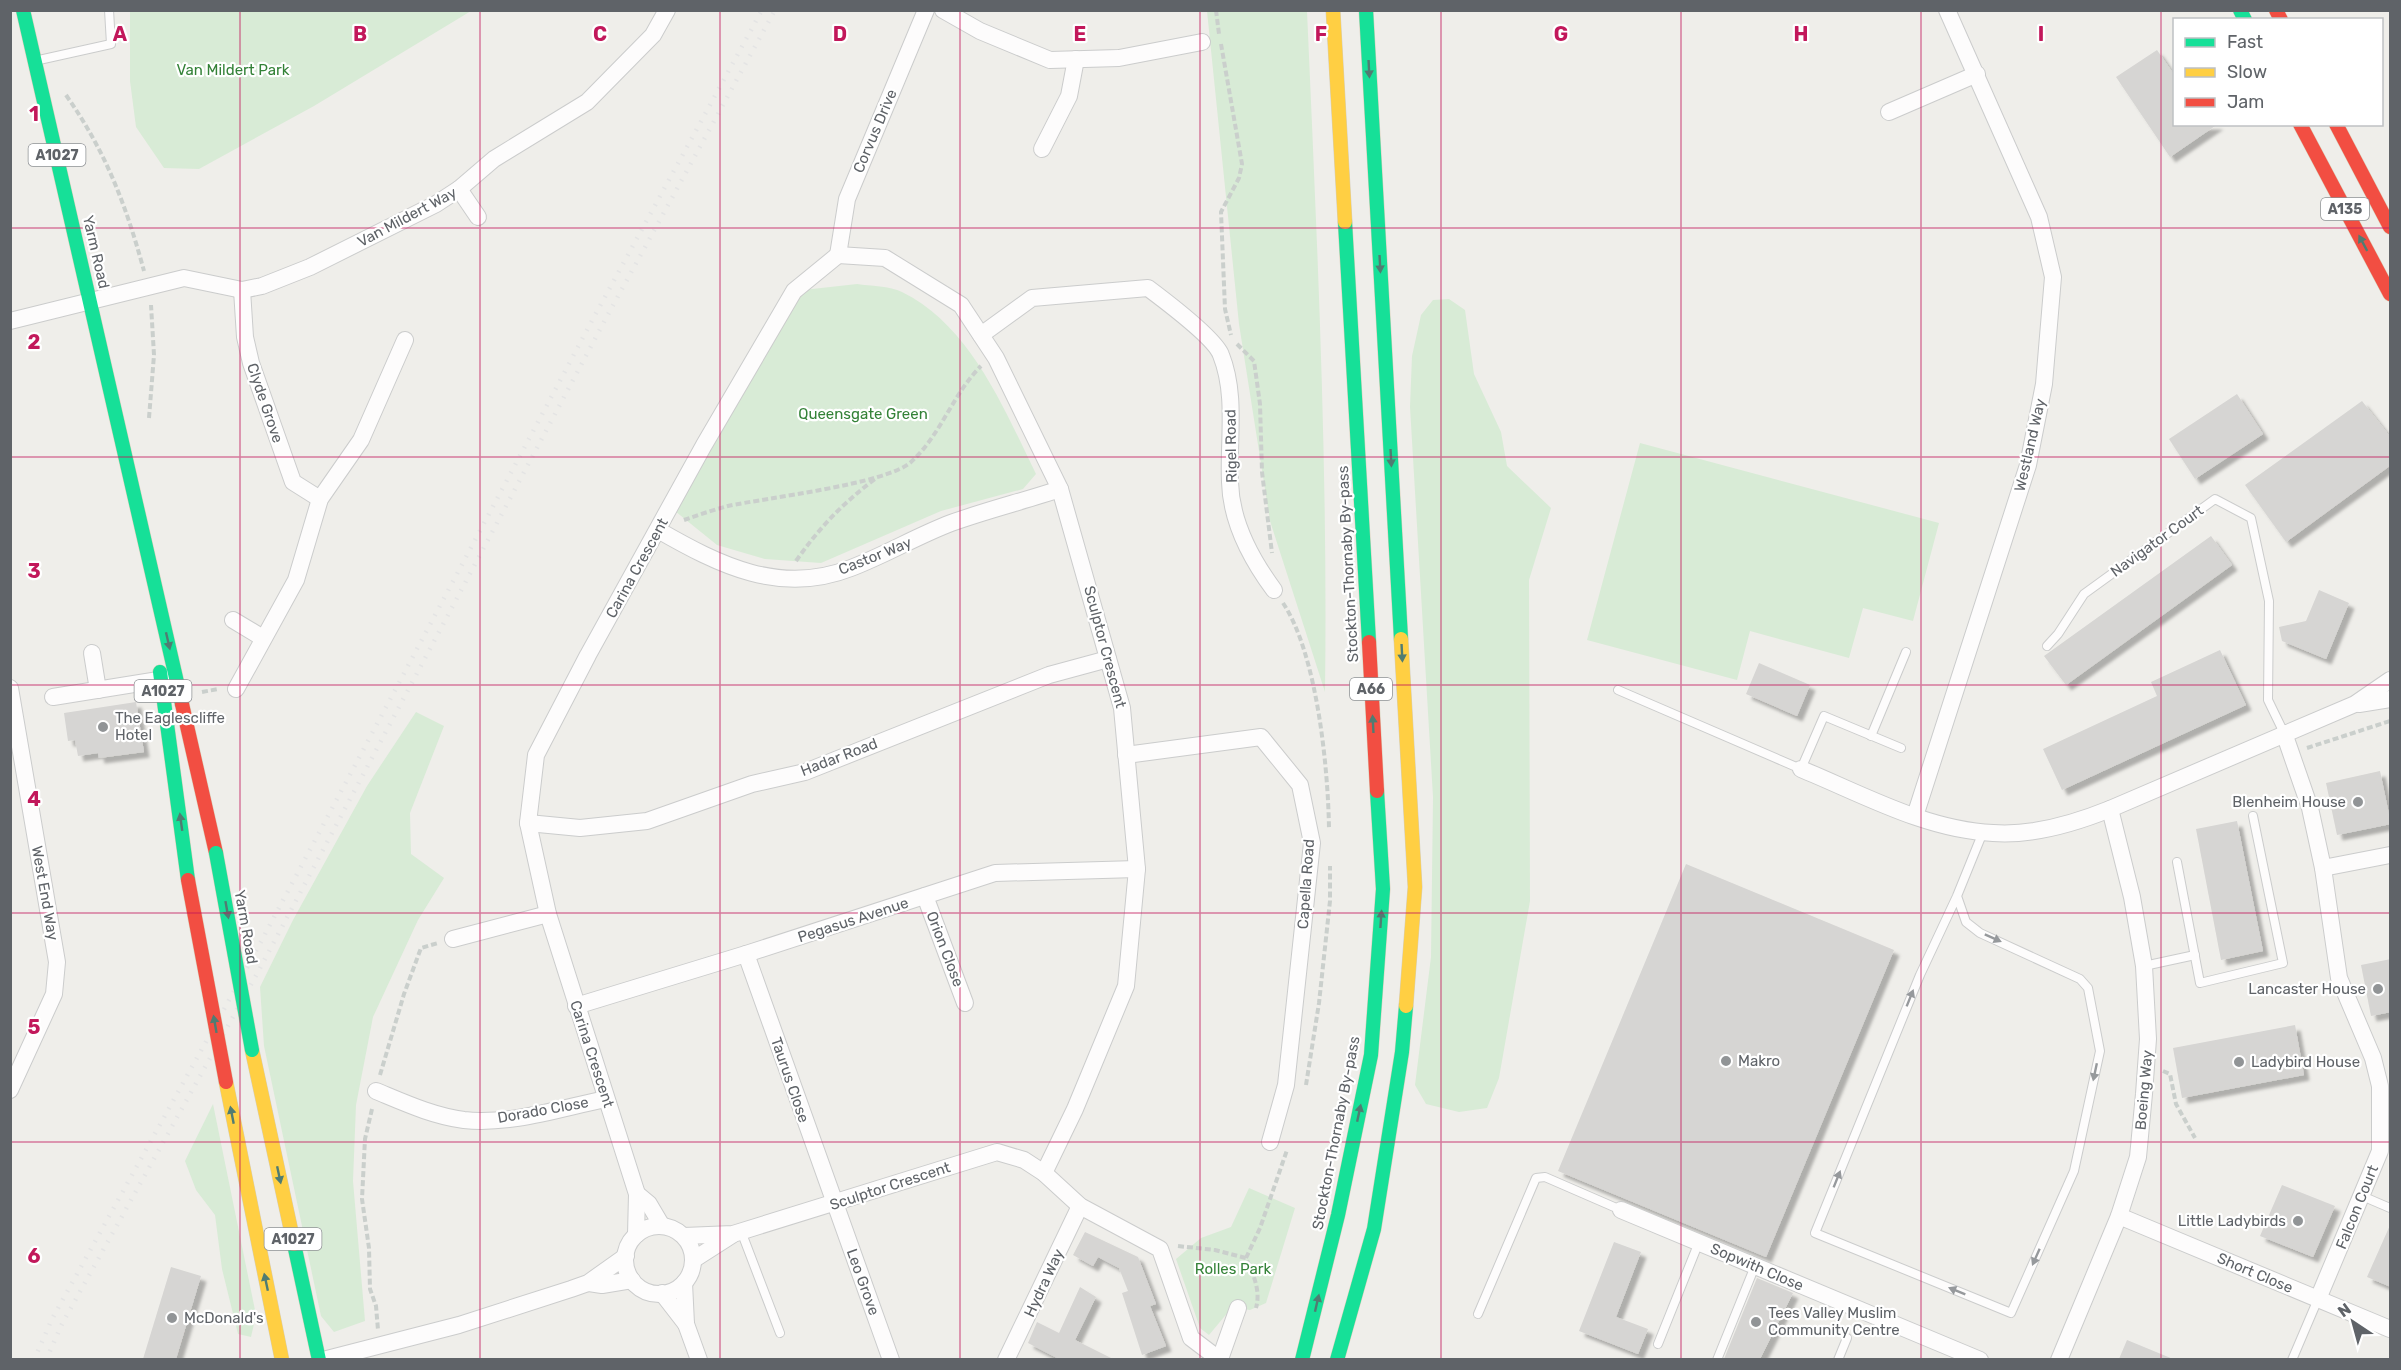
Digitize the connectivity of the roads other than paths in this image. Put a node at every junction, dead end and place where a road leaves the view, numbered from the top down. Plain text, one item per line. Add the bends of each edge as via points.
1 (23, 10) edge
2 (109, 10) edge
3 (667, 10) edge
4 (926, 10) edge
5 (943, 10) edge
6 (1333, 10) edge
7 (1366, 10) edge
8 (1947, 10) edge
9 (1202, 42) dead end
10 (1076, 59) junction
11 (35, 61) junction
12 (1977, 74) junction
13 (1889, 112) dead end
14 (2301, 126) edge
15 (2337, 126) edge
16 (1042, 149) dead end
17 (459, 189) junction
18 (478, 217) dead end
19 (2391, 227) edge
20 (838, 255) junction
21 (242, 291) junction
22 (2391, 294) edge
23 (90, 300) junction
24 (10, 321) edge
25 (981, 334) junction
26 (405, 340) dead end
27 (1060, 489) junction
28 (320, 499) junction
29 (658, 530) junction
30 (1274, 590) road end
31 (232, 620) dead end
32 (263, 638) junction
33 (2047, 646) dead end
34 (1906, 652) dead end
35 (92, 653) dead end
36 (1108, 659) junction
37 (169, 678) junction
38 (2391, 680) edge
39 (10, 688) edge
40 (230, 688) road end
41 (98, 690) junction
42 (1618, 690) dead end
43 (53, 697) dead end
44 (2391, 699) edge
45 (2355, 704) junction
46 (2284, 733) junction
47 (1871, 736) junction
48 (1901, 748) dead end
49 (1126, 755) junction
50 (1801, 769) junction
51 (2110, 809) junction
52 (1915, 816) junction
53 (2253, 816) dead end
54 (528, 823) junction
55 (1983, 832) junction
56 (2391, 855) edge
57 (2177, 861) dead end
58 (2323, 868) junction
59 (1137, 869) junction
60 (925, 896) junction
61 (1957, 896) junction
62 (548, 914) junction
63 (453, 939) road end
64 (746, 954) junction
65 (2195, 955) junction
66 (2144, 966) junction
67 (965, 1003) dead end
68 (576, 1006) junction
69 (10, 1090) edge
70 (376, 1091) road end
71 (606, 1099) junction
72 (1269, 1143) dead end
73 (1044, 1173) junction
74 (637, 1194) junction
75 (2362, 1196) junction
76 (834, 1205) junction
77 (1080, 1206) junction
78 (2391, 1208) edge
79 (1622, 1210) joint
80 (2119, 1216) junction
81 (662, 1226) junction
82 (737, 1233) junction
83 (636, 1235) junction
84 (684, 1236) junction
85 (1699, 1242) junction
86 (626, 1256) junction
87 (693, 1260) junction
88 (1755, 1266) junction
89 (632, 1280) junction
90 (588, 1283) junction
91 (684, 1283) junction
92 (662, 1293) junction
93 (2318, 1299) junction
94 (1238, 1308) road end
95 (1478, 1314) dead end
96 (686, 1324) junction
97 (2391, 1329) edge
98 (780, 1333) dead end
99 (1847, 1338) dead end
100 (1658, 1344) dead end
101 (1957, 1355) edge
102 (282, 1359) edge
103 (321, 1359) edge
104 (699, 1359) edge
105 (891, 1359) edge
106 (1006, 1359) edge
107 (1220, 1359) edge
108 (1302, 1359) edge
109 (1337, 1359) edge
110 (1717, 1359) edge
111 (1838, 1359) edge
112 (1980, 1359) edge
113 (2060, 1359) edge
114 (2292, 1359) edge

1 - 11 main road, Yarm Road / A1027
2 - 11 lane via 111,44
3 - 17 street, Van Mildert Way via 653,35 587,102 494,159
4 - 20 street, Corvus Drive via 847,199
5 - 10 street via 980,31 1050,60
108 -> 6 main road, Stockton-Thornaby By-pass / A66 via 1371,1055 1383,889
7 -> 109 main road, A66 via 1416,888 1402,1052 1374,1229
8 - 12 street, Westland Way
9 - 10 street via 1119,58
10 - 16 street via 1069,96
11 - 23 main road, Yarm Road / A1027
12 - 13 street
12 - 52 street, Westland Way via 2040,217 2053,277 2049,329 2044,384 2028,465
22 -> 14 main road, A135
15 - 19 main road, A135
17 - 18 street
17 - 21 street, Van Mildert Way via 417,215 310,267
20 - 25 street, Sculptor Crescent via 885,258 961,305
20 - 29 street, Carina Crescent via 794,291
21 - 23 street, Van Mildert Way via 184,278
21 - 28 street, Clyde Grove via 250,363 293,482
23 - 24 street
23 - 37 main road, Yarm Road / A1027 via 137,502
25 - 27 street, Sculptor Crescent
25 - 30 street, Rigel Road via 1032,298 1148,288 1185,316 1221,354 1231,408 1230,485 1243,542
26 - 28 street via 361,440
27 - 29 street, Castor Way via 952,523 850,569 804,581 749,574 703,556
27 - 36 street, Sculptor Crescent
28 - 32 street via 296,580
29 - 54 street, Carina Crescent via 536,755
31 - 32 street
32 - 40 street
33 - 46 lane, Navigator Court via 2084,594 2215,498 2251,518 2269,601 2268,700
34 - 47 lane
35 - 41 street
36 - 49 street, Sculptor Crescent via 1122,708
36 - 54 street, Hadar Road via 1049,675 805,772 752,784 647,821 580,828
37 - 41 street
102 -> 37 main road, Yarm Road / A1027, bridge via 188,880
37 -> 103 main road, Yarm Road / A1027, bridge via 216,853 252,1050
38 - 45 street
39 - 69 street, West End Way via 57,962 54,994
41 - 43 street
42 - 50 lane
44 - 45 street
45 - 46 street
46 - 51 street
46 - 58 street, Falcon Court via 2310,808
47 - 48 lane
47 - 50 lane via 1824,716
49 - 59 street, Sculptor Crescent
49 - 72 street, Capella Road via 1261,737 1300,785 1312,843 1287,1085
50 - 52 street
51 - 55 street via 2075,823 2040,830
51 - 66 street, Boeing Way
52 - 55 street
53 - 65 lane via 2283,963 2200,983
54 - 62 street, Carina Crescent
55 - 61 lane
56 - 58 street
57 - 65 lane
58 - 75 street, Falcon Court via 2339,978 2373,1058 2380,1086 2380,1151
59 - 60 street, Pegasus Avenue via 995,873
59 - 73 street, Sculptor Crescent via 1126,986
60 - 64 street, Pegasus Avenue
60 - 67 street, Orion Close
61 -> 61 lane via 1966,922 1980,933 2080,979 2088,988 2100,1051 2074,1172 2011,1313 1815,1233 1920,975
62 - 63 street
62 - 68 street, Carina Crescent
64 - 68 street, Pegasus Avenue
64 - 76 street, Taurus Close
65 - 66 lane
66 - 80 street, Boeing Way via 2148,1039 2138,1157
68 - 71 street, Carina Crescent
70 - 71 street, Dorado Close via 425,1112 465,1120 507,1119
71 - 74 street, Carina Crescent
73 - 76 street, Sculptor Crescent via 1024,1160 997,1152
73 - 77 street, Sculptor Crescent
74 - 81 street, Carina Crescent via 649,1204
74 - 83 street, Carina Crescent
75 - 78 lane
75 - 93 street, Falcon Court
76 - 82 street, Sculptor Crescent
76 - 105 street, Leo Grove
77 - 106 street, Hydra Way
77 - 107 street, Sculptor Crescent via 1160,1249 1191,1338
79 - 85 street, Sopwith Close
79 - 95 lane via 1545,1177 1536,1178
80 - 93 street, Short Close
80 - 113 street, Boeing Way
81 - 83 street
81 - 84 street
82 - 84 street, Sculptor Crescent
82 - 87 street, Sculptor Crescent
82 - 98 lane
83 - 86 street
84 - 87 street
85 - 88 street, Sopwith Close
85 - 100 lane
86 - 89 street
86 - 90 street
87 - 91 street
88 - 101 street, Sopwith Close
88 - 110 lane
89 - 90 street
89 - 92 street via 645,1290
90 - 103 street via 459,1325
91 - 92 street
91 - 96 street
92 - 96 street
93 - 97 street, Short Close
93 - 114 lane
94 - 107 street
96 - 104 street
99 - 111 lane
101 - 112 street, Sopwith Close

